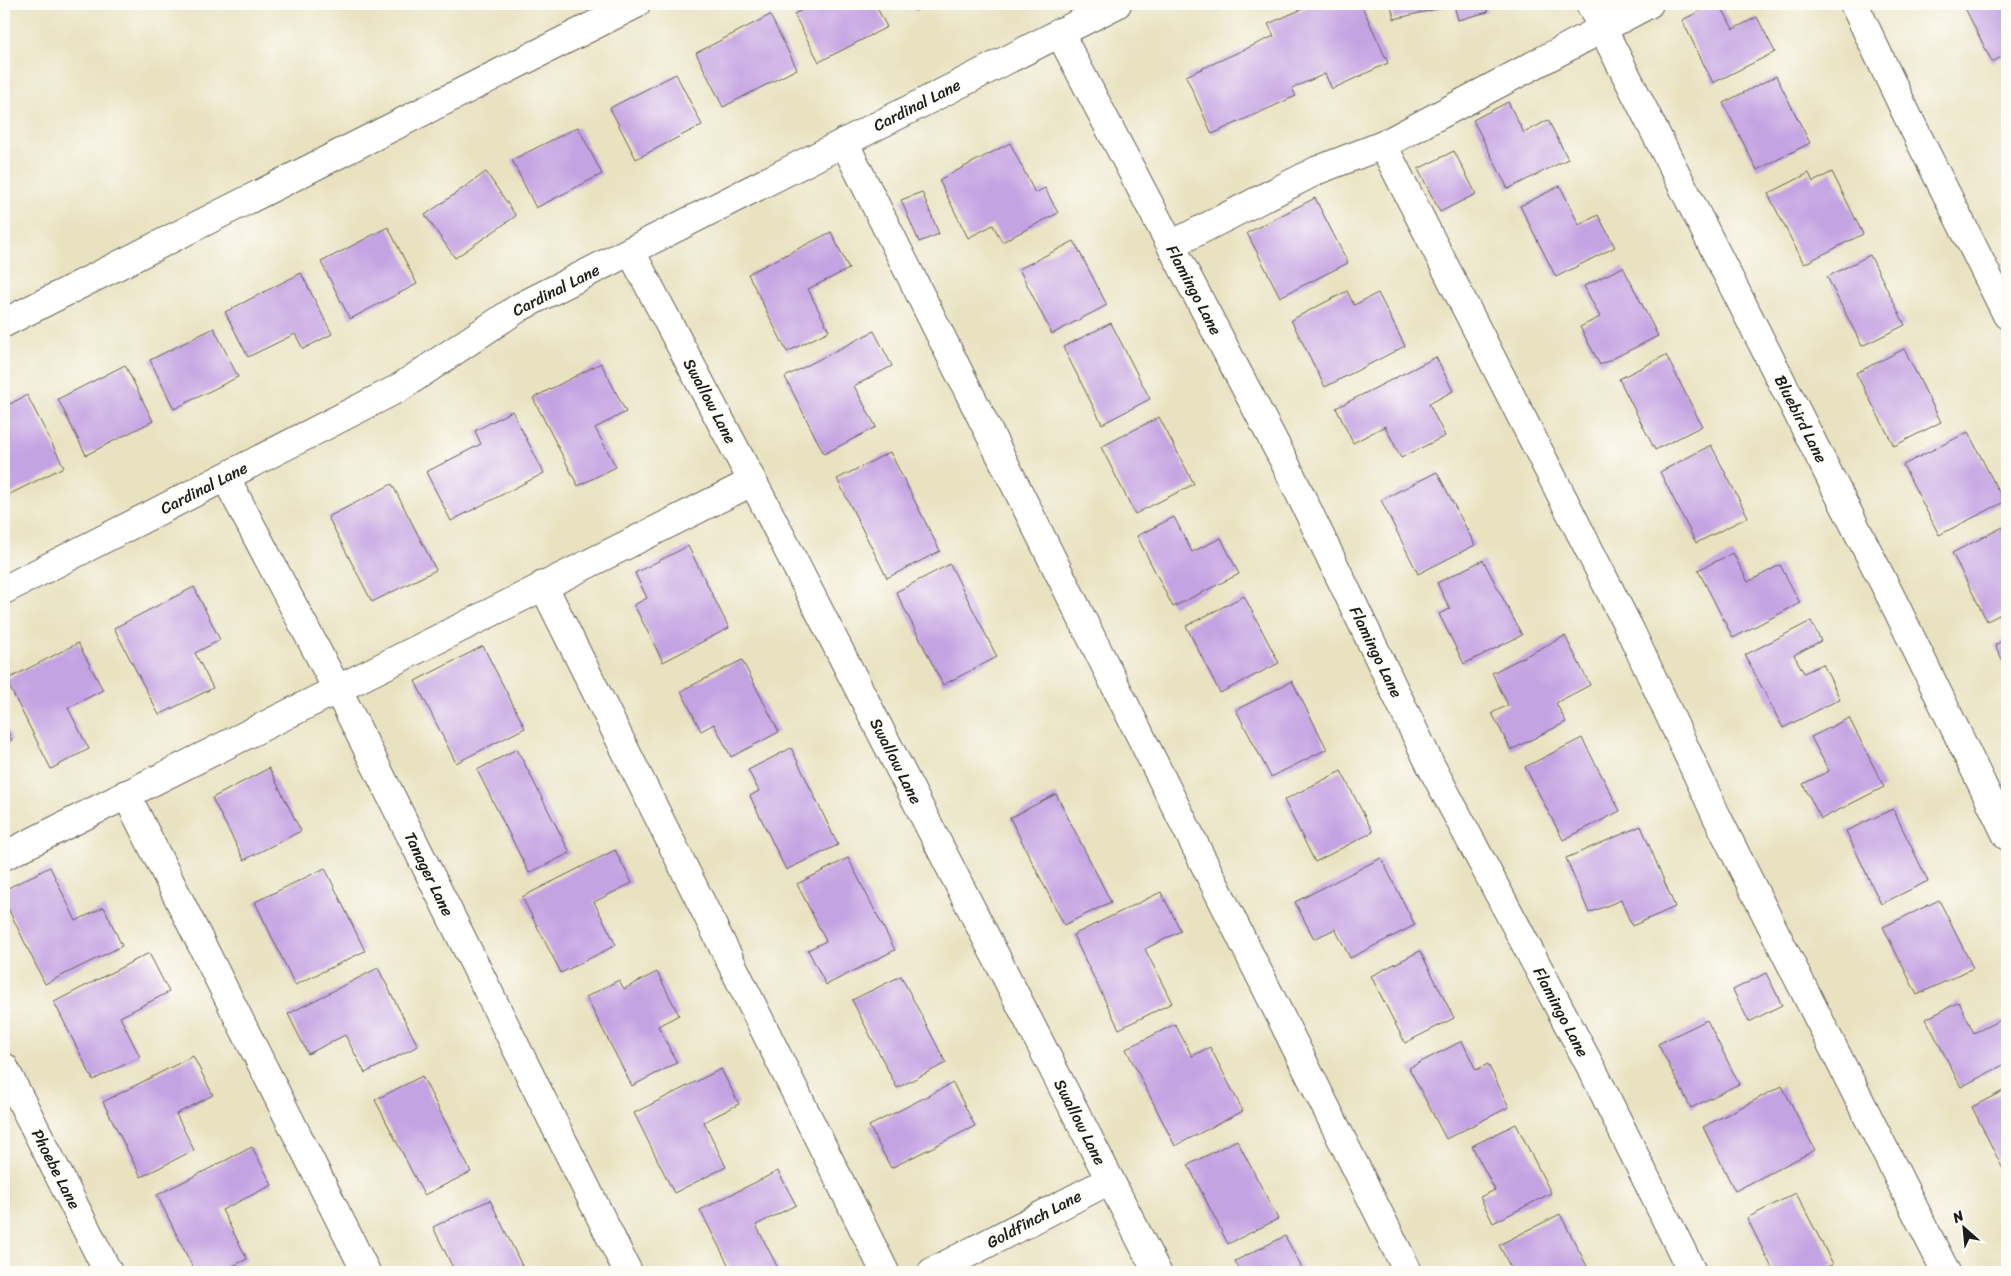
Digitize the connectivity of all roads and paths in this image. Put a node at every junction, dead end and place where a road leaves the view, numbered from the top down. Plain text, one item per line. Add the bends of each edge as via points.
1 (636, 4) edge
2 (1117, 4) edge
3 (1649, 4) edge
4 (1854, 4) edge
5 (1596, 15) edge
6 (1059, 32) junction
7 (844, 142) junction
8 (1383, 145) junction
9 (1170, 245) junction
10 (631, 252) junction
11 (2007, 315) edge
12 (4, 323) edge
13 (226, 478) junction
14 (752, 482) junction
15 (543, 586) junction
16 (4, 590) edge
17 (336, 688) junction
18 (126, 794) junction
19 (2007, 836) edge
20 (4, 856) edge
21 (4, 1067) edge
22 (1110, 1180) junction
23 (108, 1272) edge
24 (366, 1272) edge
25 (628, 1272) edge
26 (885, 1272) edge
27 (932, 1272) edge
28 (1157, 1272) edge
29 (1408, 1272) edge
30 (1692, 1272) edge
31 (1946, 1272) edge

1 - 12 street
2 - 6 street, Cardinal Lane
3 - 5 street
4 - 11 street
5 - 8 street
5 - 19 street, Bluebird Lane via 1897,609
6 - 7 street, Cardinal Lane
6 - 9 street, Flamingo Lane
7 - 10 street, Cardinal Lane
7 - 29 street
8 - 9 street via 1318,170
8 - 31 street via 1631,632 1717,818
9 - 30 street, Flamingo Lane via 1284,461 1430,764 1595,1075
10 - 13 street, Cardinal Lane via 520,307 399,388
10 - 14 street, Swallow Lane
13 - 16 street, Cardinal Lane
13 - 17 street, Tanager Lane
14 - 15 street
14 - 22 street, Swallow Lane
15 - 17 street
15 - 26 street
17 - 18 street
17 - 25 street, Tanager Lane
18 - 20 street
18 - 24 street
21 - 23 street, Phoebe Lane
22 - 27 street, Goldfinch Lane
22 - 28 street, Swallow Lane

